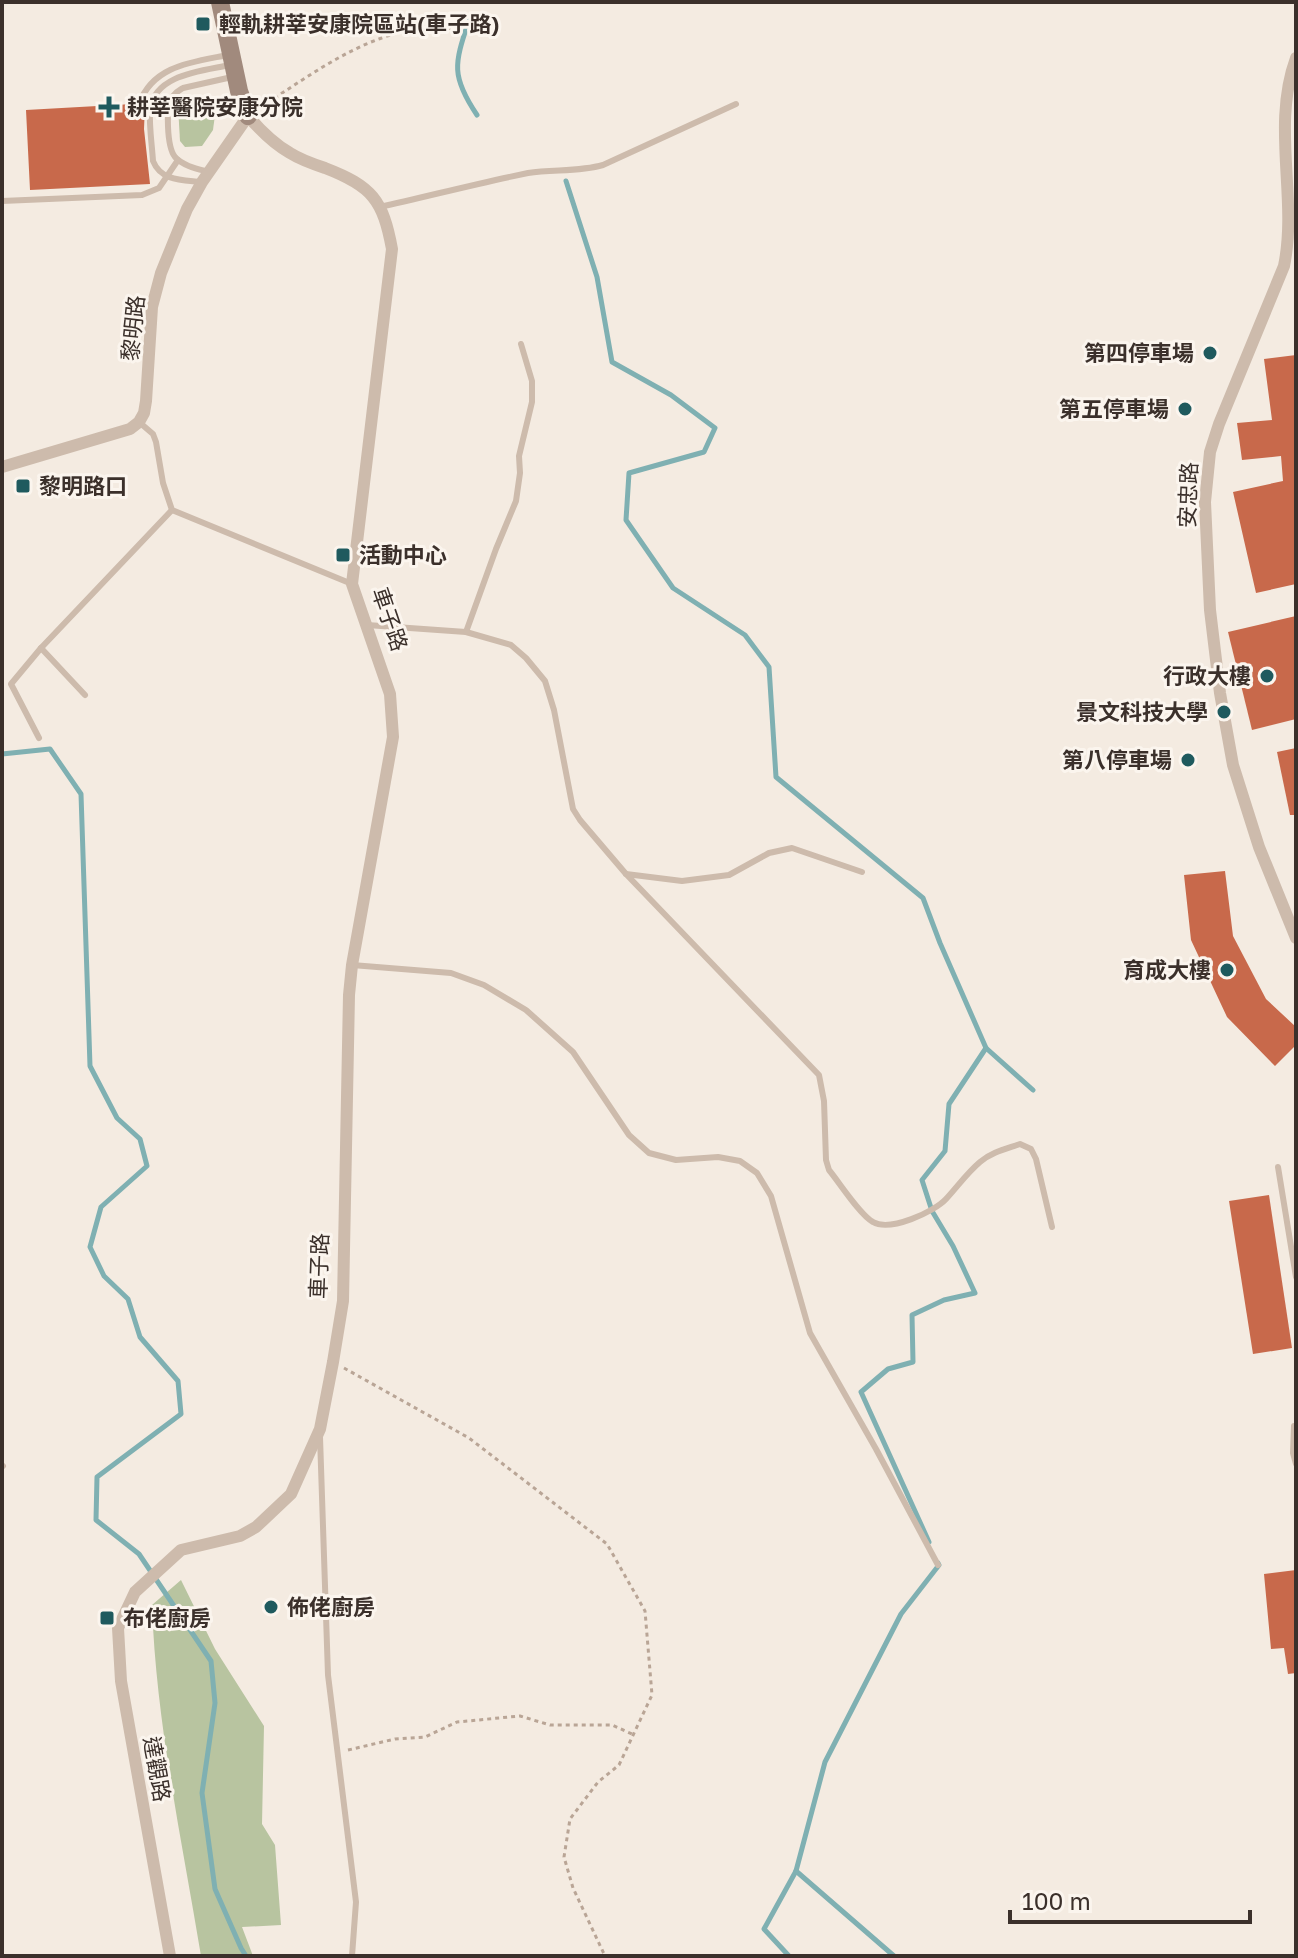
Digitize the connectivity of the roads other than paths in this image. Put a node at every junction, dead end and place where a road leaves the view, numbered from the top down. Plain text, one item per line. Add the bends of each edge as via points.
1 (220, 2) edge
2 (1296, 58) edge
3 (233, 65) junction
4 (139, 104) dead end
5 (736, 104) dead end
6 (248, 116) junction
7 (178, 160) junction
8 (206, 177) junction
9 (167, 178) junction
10 (2, 201) edge
11 (380, 207) junction
12 (1294, 234) edge
13 (521, 344) dead end
14 (139, 422) junction
15 (2, 467) edge
16 (172, 510) junction
17 (352, 584) junction
18 (367, 625) junction
19 (466, 632) junction
20 (41, 648) junction
21 (85, 695) dead end
22 (39, 738) dead end
23 (862, 872) dead end
24 (626, 874) junction
25 (1296, 938) edge
26 (352, 965) junction
27 (1278, 1167) dead end
28 (1052, 1227) dead end
29 (1296, 1277) edge
30 (1294, 1426) edge
31 (320, 1429) junction
32 (1296, 1464) edge
33 (938, 1565) dead end
34 (170, 1956) edge
35 (352, 1956) edge

1 - 3 street, 車子路
2 - 12 street, 安忠路 via 1285,114
3 - 4 lane via 180,65 156,78
3 - 6 street, 車子路
3 - 7 lane via 172,97 168,139
3 - 9 lane via 175,79 153,102 153,161
5 - 11 lane via 603,165 530,173
6 - 8 street, 黎明路
6 - 11 street, 車子路 via 289,153 357,182
7 - 8 lane
7 - 9 lane
8 - 9 lane
8 - 14 street, 黎明路 via 161,273
9 - 10 lane via 142,195
11 - 17 street, 車子路 via 392,249
12 - 25 street, 安忠路 via 1219,424 1205,502 1210,610 1233,765
13 - 19 lane via 532,402 519,456 516,501
14 - 15 street via 119,433
14 - 16 lane via 153,434
16 - 17 lane, 車子路
16 - 20 lane
17 - 18 street, 車子路
18 - 19 lane
18 - 26 street, 車子路 via 390,694 393,737
19 - 24 lane via 511,645 545,681 573,809
20 - 21 lane
20 - 22 lane via 11,684
23 - 24 lane via 792,848 769,853 729,875 682,881
24 - 28 lane via 819,1075 829,1170 872,1222 890,1226 926,1212 945,1201 982,1160 1020,1144 1036,1159
26 - 31 street, 車子路 via 343,1301
26 - 33 lane via 451,973 484,985 526,1010 573,1052 629,1135 649,1153 676,1160 740,1161 757,1173 771,1196 810,1333
27 - 29 lane
30 - 32 lane
31 - 34 street, 達觀路 via 291,1494 240,1536 181,1550 135,1592 118,1628 121,1681
31 - 35 lane, 車子路 via 328,1675 356,1902

